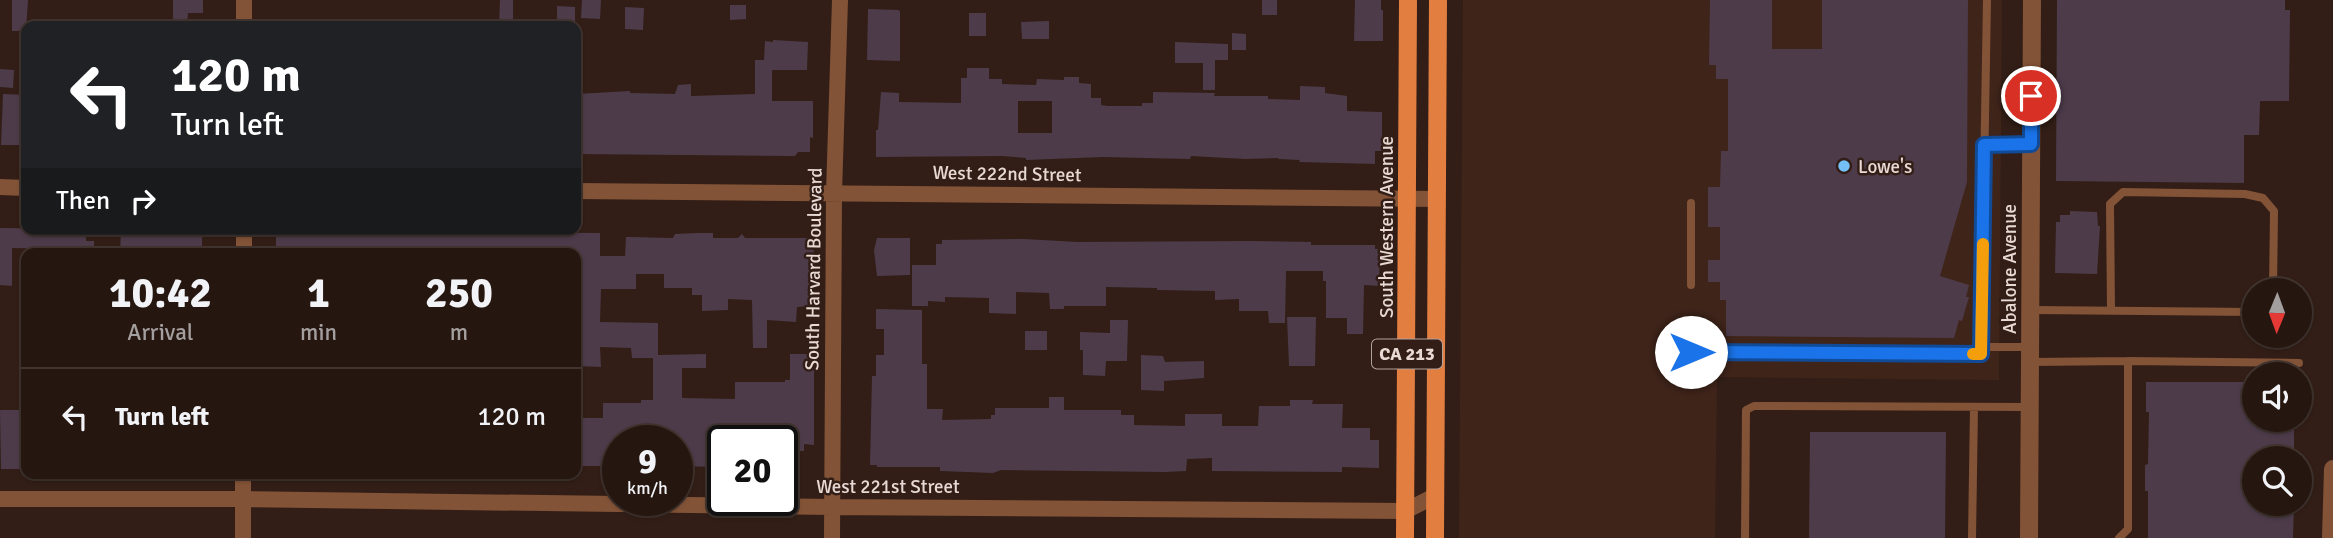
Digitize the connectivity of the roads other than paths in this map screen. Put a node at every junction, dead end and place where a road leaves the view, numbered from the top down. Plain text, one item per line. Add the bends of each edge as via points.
1 (244, 0) edge
2 (840, 0) edge
3 (1408, 0) edge
4 (1438, 0) edge
5 (1987, 0) edge
6 (2032, 0) edge
7 (244, 21) edge
8 (2031, 144) junction
9 (1984, 145) junction
10 (0, 187) edge
11 (21, 188) edge
12 (581, 191) edge
13 (834, 193) junction
14 (1408, 198) junction
15 (1437, 199) junction
16 (1691, 203) dead end
17 (2273, 278) edge
18 (1691, 285) dead end
19 (2030, 310) junction
20 (2111, 310) junction
21 (2242, 312) edge
22 (1981, 347) junction
23 (1691, 352) dead end
24 (2030, 354) junction
25 (2128, 361) junction
26 (2242, 362) edge
27 (1974, 407) junction
28 (2030, 407) junction
29 (2333, 469) edge
30 (243, 479) edge
31 (1436, 496) junction
32 (0, 499) edge
33 (243, 499) junction
34 (831, 507) junction
35 (1405, 511) junction
36 (243, 538) edge
37 (832, 538) edge
38 (1405, 538) edge
39 (1435, 538) edge
40 (1745, 538) edge
41 (1972, 538) edge
42 (2029, 538) edge
43 (2119, 538) edge
44 (2331, 538) edge

1 - 7 street
2 - 13 street, South Harvard Boulevard
3 - 14 main road, South Western Avenue / CA 213
4 - 15 main road, CA 213
5 - 9 lane
6 - 8 street, Abalone Avenue
8 - 9 lane
8 - 19 street, Abalone Avenue
9 - 22 lane
10 - 11 street
12 - 13 street, West 222nd Street
13 - 14 street, West 222nd Street
13 - 34 street, South Harvard Boulevard
14 - 15 street, West 222nd Street
14 - 35 main road, South Western Avenue / CA 213
15 - 31 main road, CA 213
16 - 18 lane
17 - 20 lane via 2274,211 2263,198 2123,192 2110,204
19 - 20 lane
19 - 24 street, Abalone Avenue
20 - 21 lane
22 - 23 lane via 1981,354
22 - 24 lane
24 - 25 lane
24 - 28 street, Abalone Avenue
25 - 26 lane
25 - 43 lane via 2128,529
27 - 28 lane
27 - 40 lane via 1754,406 1746,410
27 - 41 lane
28 - 42 street, Abalone Avenue
29 - 44 street
30 - 33 street
31 - 35 street, West 221st Street
31 - 39 main road, CA 213
32 - 33 street, West 221st Street
33 - 34 street, West 221st Street
33 - 36 street
34 - 35 street, West 221st Street
34 - 37 street, South Harvard Boulevard
35 - 38 main road, South Western Avenue / CA 213

